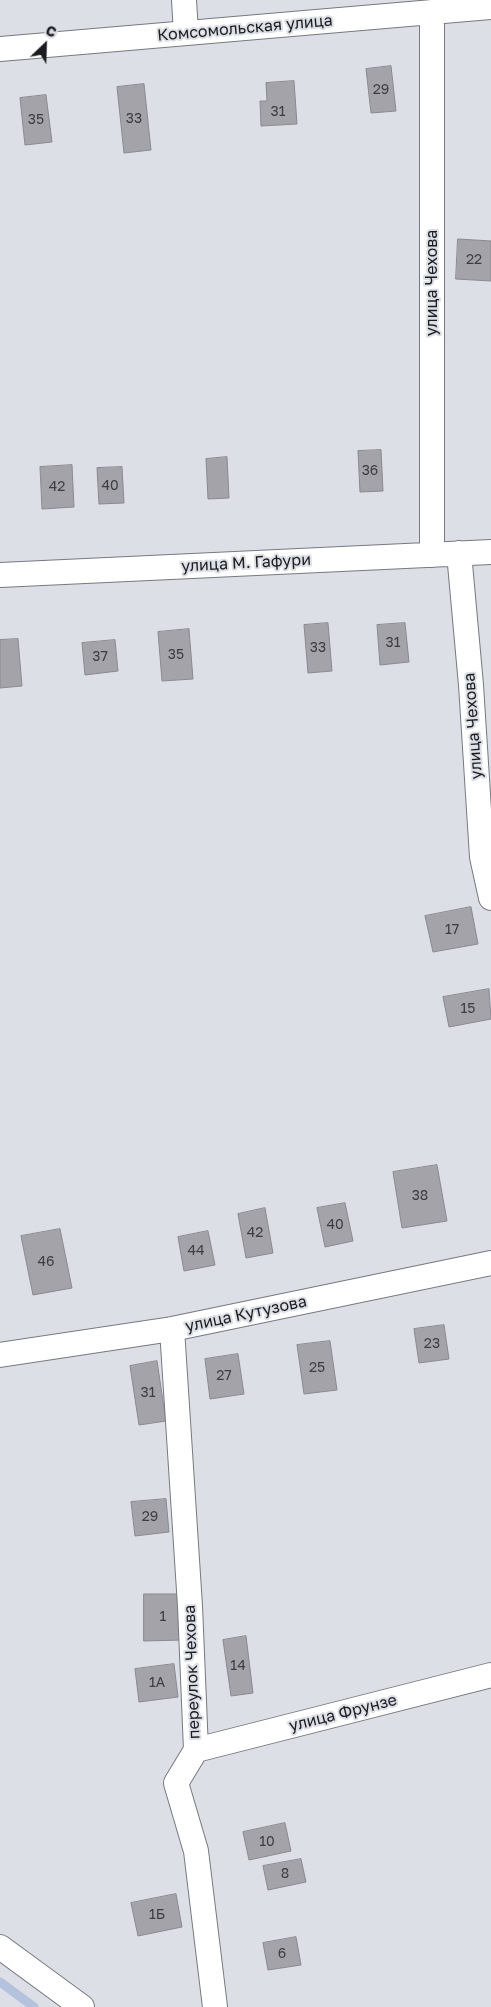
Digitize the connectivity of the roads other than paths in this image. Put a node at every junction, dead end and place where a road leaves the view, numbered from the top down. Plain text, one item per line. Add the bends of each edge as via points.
1 (184, 0) edge
2 (491, 7) edge
3 (432, 12) junction
4 (186, 33) junction
5 (0, 49) edge
6 (491, 552) edge
7 (459, 553) junction
8 (432, 555) junction
9 (0, 575) edge
10 (491, 898) edge
11 (491, 1263) edge
12 (172, 1329) junction
13 (0, 1355) edge
14 (491, 1675) edge
15 (196, 1750) junction
16 (0, 1947) edge
17 (82, 2007) edge
18 (215, 2007) edge

1 - 4 street
2 - 3 street, Комсомольская улица
3 - 4 street, Комсомольская улица
3 - 8 street, улица Чехова
4 - 5 street, Комсомольская улица
6 - 7 street, улица М. Гафури
7 - 8 street, улица М. Гафури
7 - 10 street, улица Чехова via 482,856
8 - 9 street, улица М. Гафури
11 - 12 street, улица Кутузова
12 - 13 street, улица Кутузова
12 - 15 street, переулок Чехова
14 - 15 street, улица Фрунзе
15 - 18 street, переулок Чехова via 176,1783 196,1851
16 - 17 street

